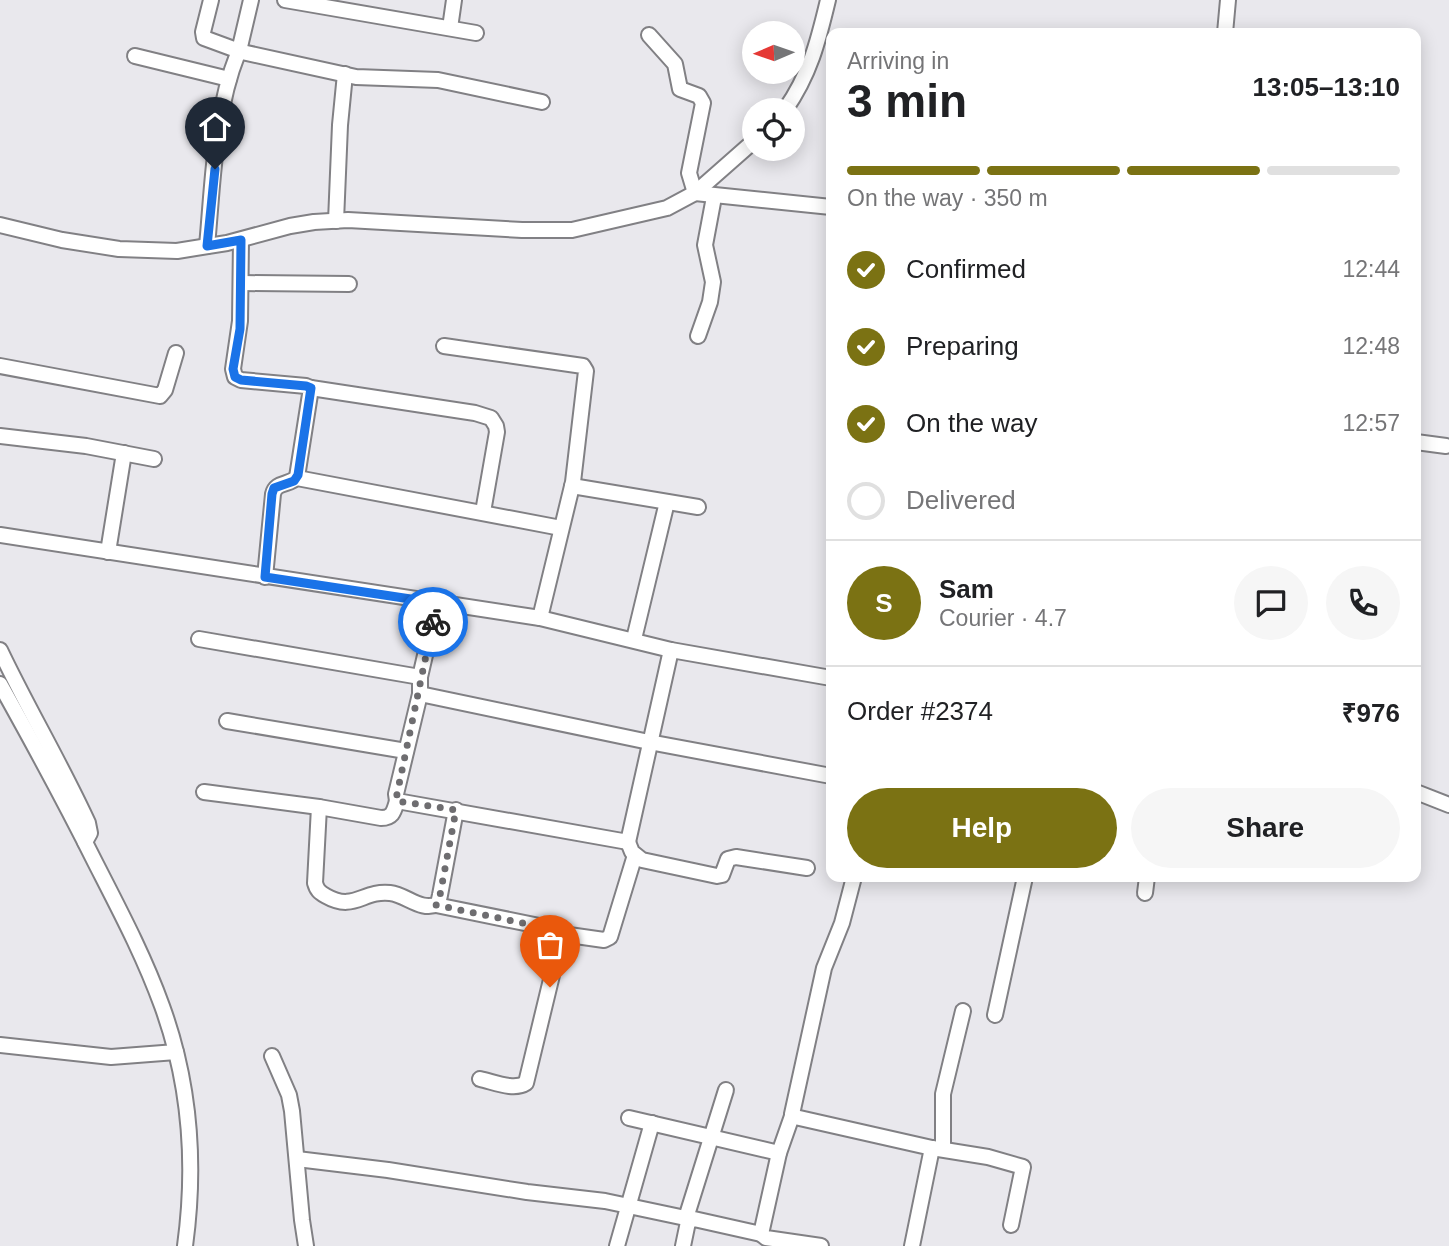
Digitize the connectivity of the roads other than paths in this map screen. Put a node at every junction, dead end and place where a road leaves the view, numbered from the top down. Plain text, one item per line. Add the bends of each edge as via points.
1 (211, 0) edge
2 (251, 0) edge
3 (285, 0) edge
4 (454, 0) edge
5 (828, 0) edge
6 (1228, 0) edge
7 (450, 28) junction
8 (1225, 28) edge
9 (476, 33) dead end
10 (649, 34) dead end
11 (240, 51) junction
12 (135, 56) dead end
13 (345, 74) junction
14 (229, 79) junction
15 (792, 98) edge
16 (542, 102) dead end
17 (742, 152) edge
18 (695, 194) junction
19 (714, 197) junction
20 (826, 207) edge
21 (336, 221) junction
22 (0, 225) edge
23 (241, 240) junction
24 (207, 246) junction
25 (242, 283) junction
26 (349, 284) dead end
27 (698, 336) dead end
28 (444, 346) dead end
29 (176, 353) dead end
30 (0, 366) edge
31 (311, 388) junction
32 (0, 436) edge
33 (1421, 443) edge
34 (1446, 446) dead end
35 (124, 453) junction
36 (154, 459) dead end
37 (297, 478) junction
38 (572, 486) junction
39 (667, 502) junction
40 (698, 507) dead end
41 (483, 512) junction
42 (561, 528) junction
43 (0, 535) edge
44 (108, 552) junction
45 (265, 577) junction
46 (437, 603) junction
47 (540, 618) junction
48 (199, 639) dead end
49 (634, 639) junction
50 (0, 650) edge
51 (671, 650) junction
52 (420, 677) junction
53 (826, 677) edge
54 (0, 684) edge
55 (419, 694) junction
56 (227, 721) dead end
57 (649, 743) junction
58 (406, 751) junction
59 (826, 774) edge
60 (204, 792) dead end
61 (1421, 794) edge
62 (397, 801) junction
63 (1449, 805) edge
64 (319, 807) junction
65 (456, 810) junction
66 (85, 842) junction
67 (632, 849) junction
68 (807, 868) dead end
69 (853, 882) edge
70 (1024, 882) edge
71 (1146, 882) edge
72 (1145, 893) dead end
73 (436, 905) junction
74 (562, 934) junction
75 (963, 1011) dead end
76 (995, 1016) dead end
77 (0, 1045) edge
78 (176, 1052) junction
79 (272, 1056) dead end
80 (480, 1079) dead end
81 (726, 1090) dead end
82 (792, 1115) junction
83 (629, 1118) dead end
84 (652, 1123) junction
85 (710, 1138) junction
86 (938, 1149) junction
87 (779, 1153) junction
88 (297, 1159) junction
89 (629, 1206) junction
90 (688, 1219) junction
91 (1012, 1224) dead end
92 (761, 1234) junction
93 (186, 1245) edge
94 (306, 1246) edge
95 (617, 1246) edge
96 (683, 1246) edge
97 (821, 1246) edge
98 (912, 1246) edge

1 - 11 street via 204,38
2 - 11 street
3 - 7 street
4 - 7 street
5 - 15 street via 808,72
6 - 8 street
7 - 9 street
10 - 18 street via 675,64 680,89 699,96 703,103 689,173
11 - 13 street
11 - 14 street
12 - 14 street
13 - 16 street via 454,82
13 - 21 street
14 - 24 street via 217,143
17 - 18 street
18 - 19 street
18 - 21 street via 667,208 572,230
19 - 20 street
19 - 27 street via 705,245 713,282
21 - 23 street via 290,226
22 - 24 street via 119,249 177,251
23 - 24 street
23 - 25 street
25 - 26 street
25 - 31 street via 235,377
28 - 38 street via 586,368
29 - 30 street via 160,396
31 - 37 street
31 - 41 street via 491,418 497,432
32 - 35 street
33 - 34 street
35 - 36 street
35 - 44 street
37 - 41 street
37 - 45 street via 274,488
38 - 39 street
38 - 42 street
39 - 40 street
39 - 49 street
41 - 42 street
42 - 47 street
43 - 44 street
44 - 45 street
45 - 46 street
46 - 47 street
46 - 52 street
47 - 49 street
48 - 52 street
49 - 51 street
50 - 66 street via 89,823
51 - 53 street
51 - 57 street
52 - 55 street
54 - 66 street
55 - 57 street
55 - 58 street
56 - 58 street
57 - 59 street
57 - 67 street
58 - 62 street
60 - 64 street
61 - 63 street
62 - 64 street via 388,818
62 - 65 street
64 - 73 street via 315,883 320,892 345,903 385,893 419,905
65 - 67 street
65 - 73 street
66 - 78 street via 136,941
67 - 68 street via 649,862 717,876 722,875 728,859 736,856
67 - 74 street via 610,937
69 - 82 street via 824,968
70 - 76 street
71 - 72 street
73 - 74 street
74 - 80 street via 526,1083 513,1087
75 - 86 street via 943,1094
77 - 78 street via 111,1056
78 - 93 street via 191,1149
79 - 88 street via 289,1095
81 - 85 street
82 - 86 street
82 - 87 street
83 - 84 street
84 - 85 street
84 - 89 street
85 - 87 street
85 - 90 street
86 - 91 street via 1023,1167
86 - 98 street
87 - 92 street
88 - 89 street
88 - 94 street
89 - 90 street
89 - 95 street
90 - 92 street
90 - 96 street
92 - 97 street

